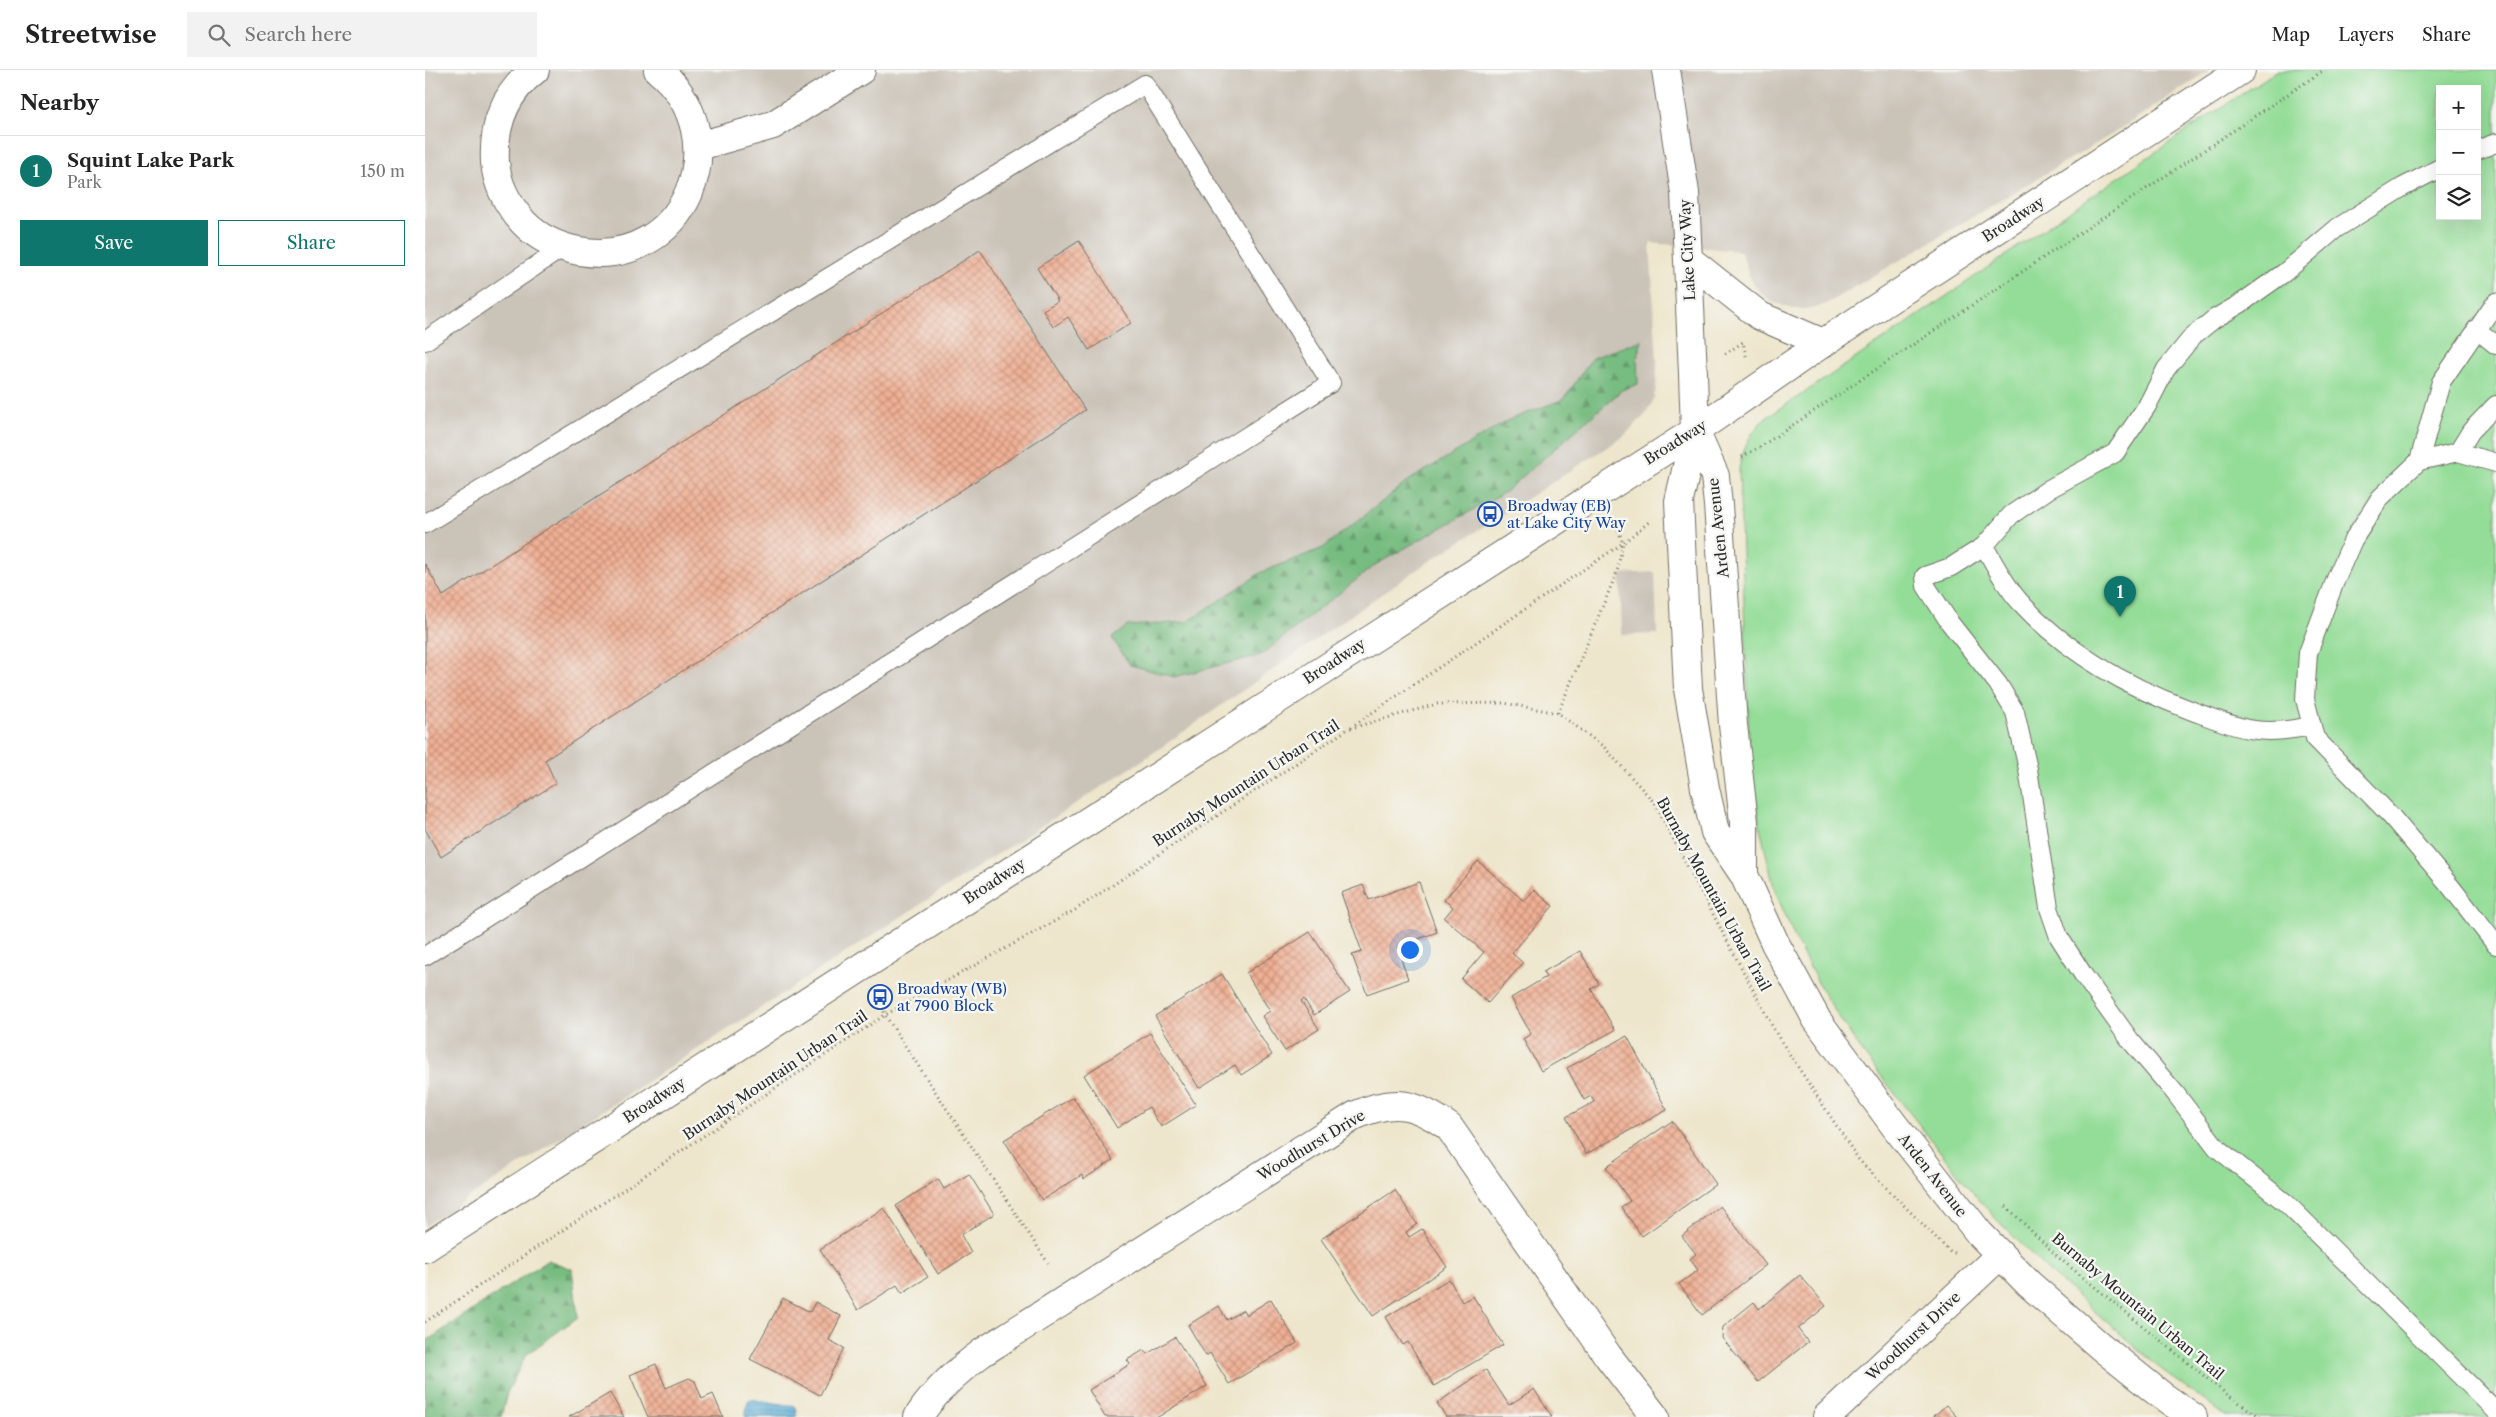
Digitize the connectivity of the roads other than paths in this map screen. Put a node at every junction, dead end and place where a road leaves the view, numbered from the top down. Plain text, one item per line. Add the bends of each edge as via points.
1 (535, 70) edge
2 (658, 70) edge
3 (861, 70) edge
4 (1666, 70) edge
5 (2241, 70) edge
6 (2496, 143) edge
7 (699, 146) junction
8 (2481, 149) edge
9 (2436, 170) edge
10 (562, 248) junction
11 (1688, 259) junction
12 (2496, 302) edge
13 (2476, 329) junction
14 (425, 341) edge
15 (1823, 343) junction
16 (2496, 345) edge
17 (2496, 405) edge
18 (1695, 430) junction
19 (2458, 452) junction
20 (2419, 460) junction
21 (2496, 463) edge
22 (425, 524) edge
23 (1984, 546) junction
24 (2312, 726) junction
25 (1744, 875) junction
26 (2496, 945) edge
27 (425, 956) edge
28 (425, 1248) edge
29 (2000, 1255) junction
30 (2496, 1411) edge
31 (918, 1417) edge
32 (1655, 1417) edge
33 (1827, 1417) edge
34 (2193, 1417) edge

1 - 10 street via 522,80 503,108 494,141 496,175 509,206 532,231
2 - 7 street via 674,83 692,112
3 - 7 street via 773,125
4 - 11 street, Lake City Way via 1685,193
5 - 15 street, Broadway
6 - 8 lane
7 - 10 street via 695,179 681,209 658,234 628,249 595,254
9 - 23 lane via 2337,228 2284,273 2193,336 2166,369 2147,406 2115,453 2049,489 2019,510
10 - 14 lane
11 - 15 street via 1760,316
11 - 18 street, Lake City Way
12 - 13 lane
13 - 16 lane
13 - 20 lane via 2441,382
15 - 18 street, Broadway
17 - 19 lane via 2471,431
18 - 25 street, Arden Avenue via 1715,476 1733,725 1744,822
18 - 25 street, Arden Avenue via 1679,501 1688,689 1715,832
18 - 28 street, Broadway
19 - 20 lane
19 - 21 lane
20 - 24 lane via 2380,498 2353,540 2337,576 2308,653 2305,699
22 - 27 lane via 1145,84 1331,384
23 - 24 lane via 2020,602 2043,624 2122,682 2216,720 2249,729 2282,731
23 - 30 lane via 1951,567 1925,576 1926,586 2015,712 2028,770 2049,908 2059,937 2130,1040 2217,1148 2287,1204
24 - 26 lane via 2315,738 2391,816
25 - 29 street, Arden Avenue via 1775,944 1817,1020 1893,1125
29 - 33 street, Woodhurst Drive
29 - 34 street, Arden Avenue via 2101,1346
31 - 32 street, Woodhurst Drive via 950,1377 983,1352 1356,1115 1375,1107 1397,1104 1431,1114 1449,1127 1608,1356

